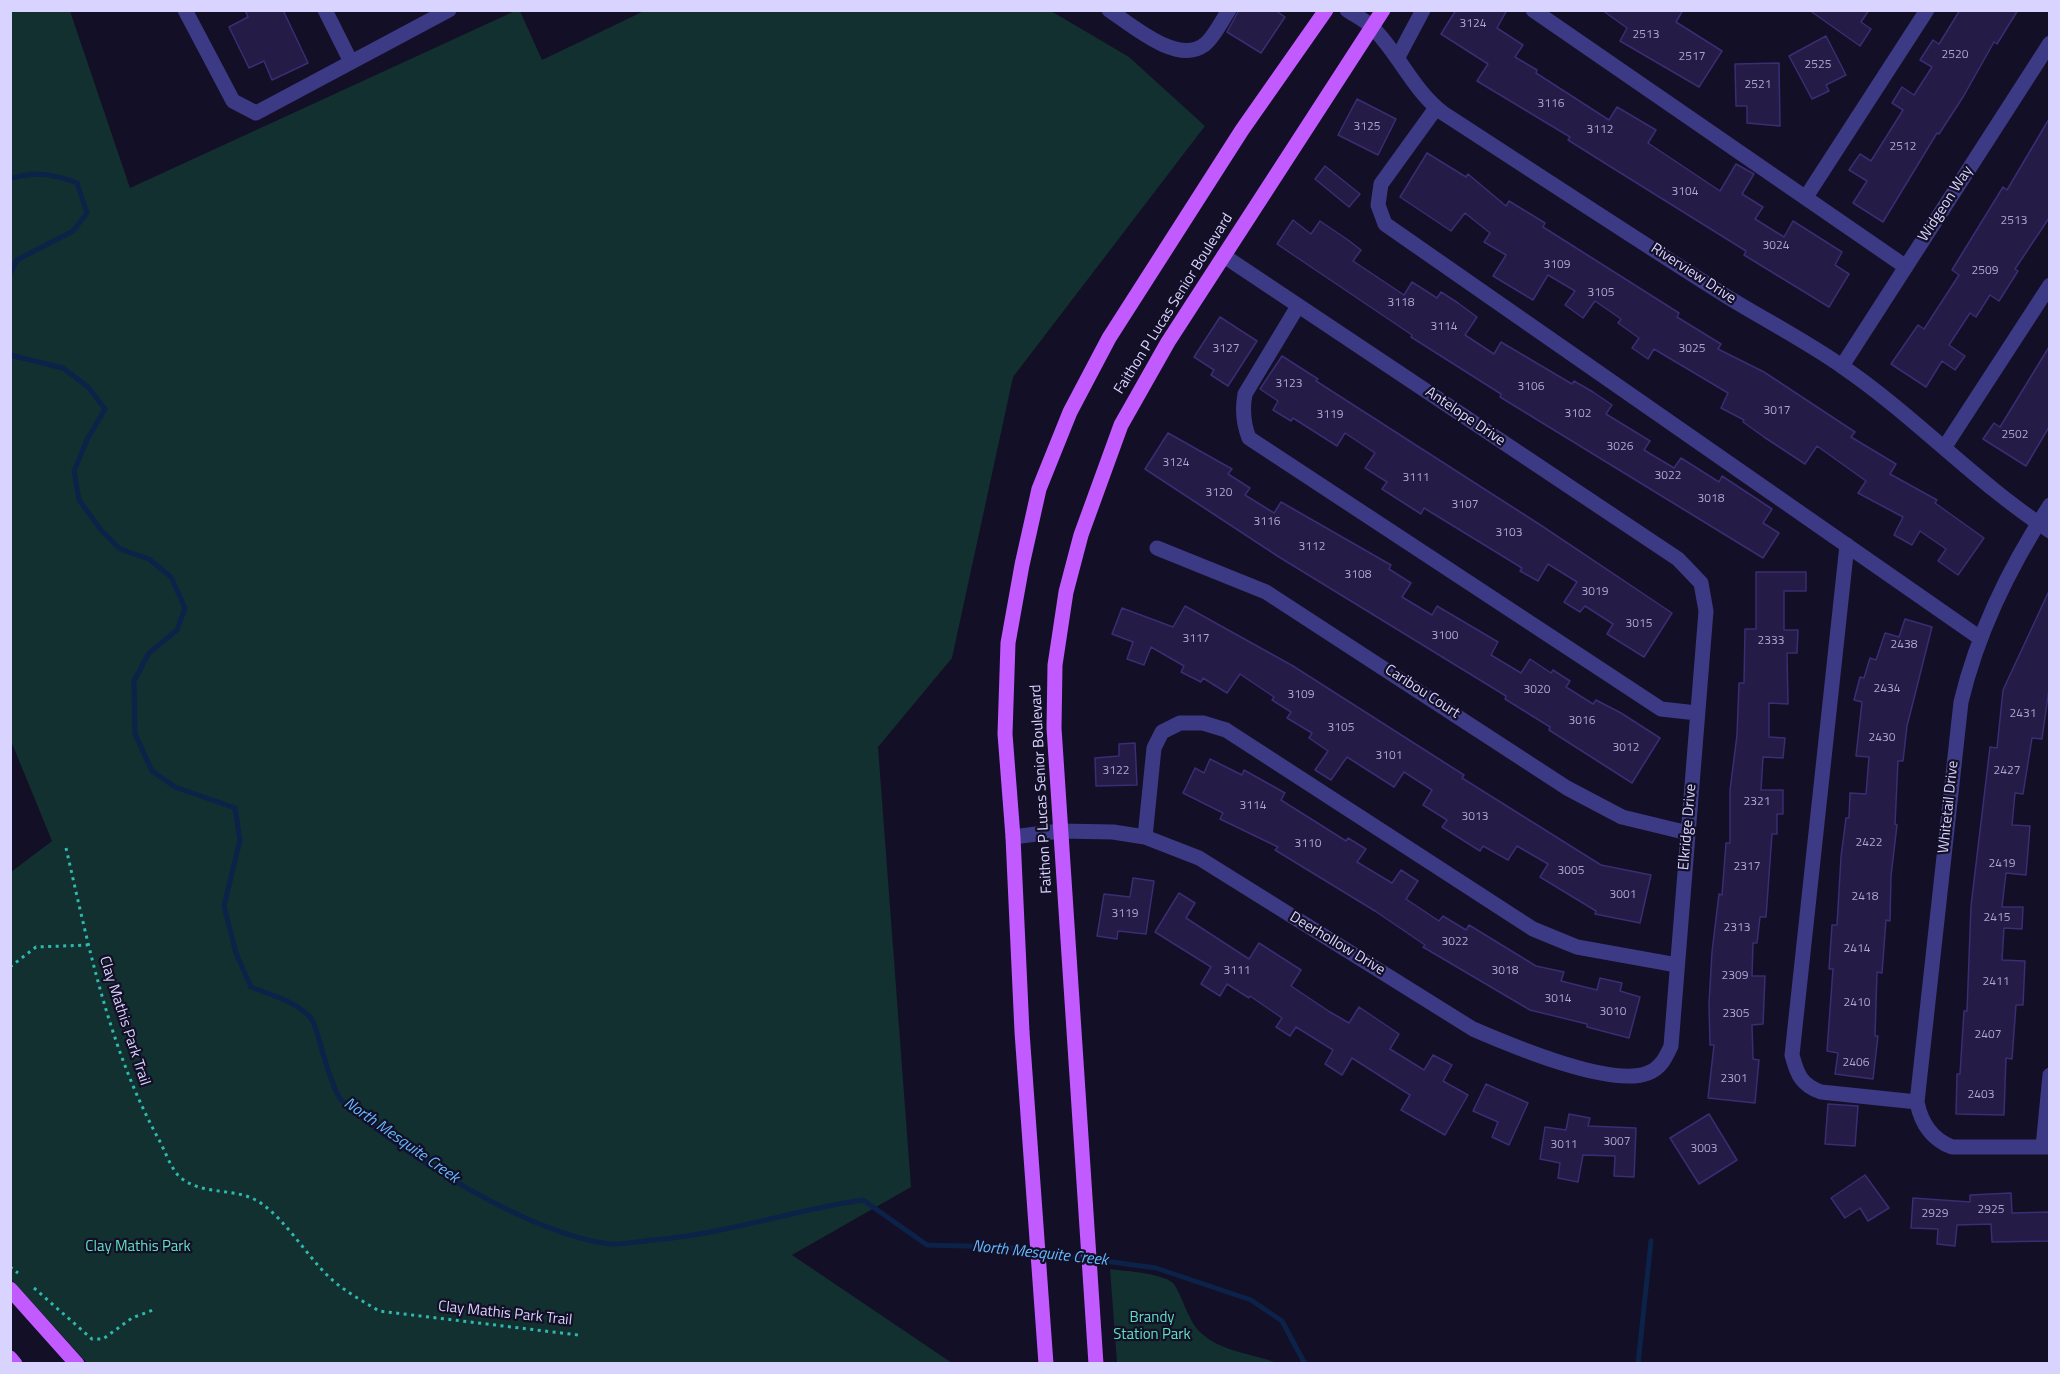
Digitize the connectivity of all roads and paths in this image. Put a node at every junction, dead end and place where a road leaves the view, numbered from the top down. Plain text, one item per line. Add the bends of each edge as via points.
1 (185, 10) edge
2 (325, 10) edge
3 (449, 10) edge
4 (1109, 10) edge
5 (1228, 10) edge
6 (1326, 10) edge
7 (1347, 10) edge
8 (1383, 10) edge
9 (1423, 10) edge
10 (1533, 10) edge
11 (1927, 10) edge
12 (1372, 27) junction
13 (2049, 43) edge
14 (1398, 57) junction
15 (351, 62) junction
16 (1436, 108) junction
17 (1806, 197) junction
18 (1224, 256) junction
19 (1906, 267) junction
20 (2049, 285) edge
21 (1298, 306) junction
22 (1842, 366) junction
23 (1944, 448) junction
24 (2049, 505) edge
25 (2044, 527) edge
26 (1847, 545) junction
27 (1156, 548) dead end
28 (1701, 583) joint
29 (1980, 638) junction
30 (1697, 713) junction
31 (1060, 831) junction
32 (1688, 833) junction
33 (1013, 837) junction
34 (1145, 837) junction
35 (66, 848) dead end
36 (88, 945) junction
37 (1677, 965) junction
38 (10, 967) edge
39 (1657, 1068) joint
40 (2049, 1076) edge
41 (1917, 1101) junction
42 (2046, 1147) edge
43 (10, 1266) edge
44 (19, 1274) dead end
45 (27, 1282) dead end
46 (10, 1289) edge
47 (153, 1310) dead end
48 (578, 1335) dead end
49 (10, 1358) edge
50 (15, 1364) edge
51 (77, 1364) edge
52 (1046, 1364) edge
53 (1096, 1364) edge

1 - 15 street via 233,101 256,113
2 - 15 street
3 - 15 street
4 - 5 street via 1169,49 1191,50 1204,45
6 - 33 main road, Faithon P Lucas Senior Boulevard via 1242,130 1109,338 1070,412 1039,489 1008,643 1005,734
7 - 12 street, Riverview Drive
8 - 12 main road, Faithon P Lucas Senior Boulevard
9 - 14 street
10 - 17 street
11 - 17 street
12 - 14 street, Riverview Drive
12 - 18 main road, Faithon P Lucas Senior Boulevard
13 - 19 street, Widgeon Way
14 - 16 street, Riverview Drive via 1427,101
16 - 22 street, Riverview Drive
16 - 26 street via 1381,184 1378,205 1385,224
17 - 19 street
18 - 21 street, Antelope Drive
18 - 31 main road, Faithon P Lucas Senior Boulevard via 1168,342 1121,425 1081,535 1066,591 1055,665
19 - 22 street, Widgeon Way
20 - 23 street
21 - 28 street, Antelope Drive via 1678,558
21 - 30 street via 1245,394 1242,407 1249,438 1661,709
22 - 23 street, Riverview Drive
23 - 25 street, Riverview Drive
24 - 25 street, Whitetail Drive
25 - 29 street, Whitetail Drive via 1988,616
26 - 29 street
26 - 41 street via 1792,1055 1797,1076 1808,1088
27 - 32 street, Caribou Court via 1266,592 1567,788 1622,817
28 - 30 street, Elkridge Drive via 1706,611
29 - 41 street, Whitetail Drive via 1961,702
30 - 32 street, Elkridge Drive
31 - 33 street, Deerhollow Drive
31 - 34 street, Deerhollow Drive
31 - 53 main road, Faithon P Lucas Senior Boulevard
32 - 37 street, Elkridge Drive
33 - 52 main road, Faithon P Lucas Senior Boulevard via 1030,1160
34 - 37 street via 1154,747 1162,732 1180,723 1203,723 1226,730 1533,929 1576,947
34 - 39 street, Deerhollow Drive via 1230,875 1473,1029 1568,1066 1633,1076
35 - 36 path, Clay Mathis Park Trail
36 - 38 path via 36,947
36 - 48 path, Clay Mathis Park Trail via 135,1096 179,1177 201,1189 248,1196 263,1204 328,1276 379,1311
37 - 39 street, Elkridge Drive via 1671,1046
40 - 42 street
41 - 42 street, Whitetail Drive via 1925,1126 1939,1142 1952,1147
43 - 44 path
45 - 47 path via 92,1339 103,1339 132,1318
46 - 51 main road
49 - 50 main road

